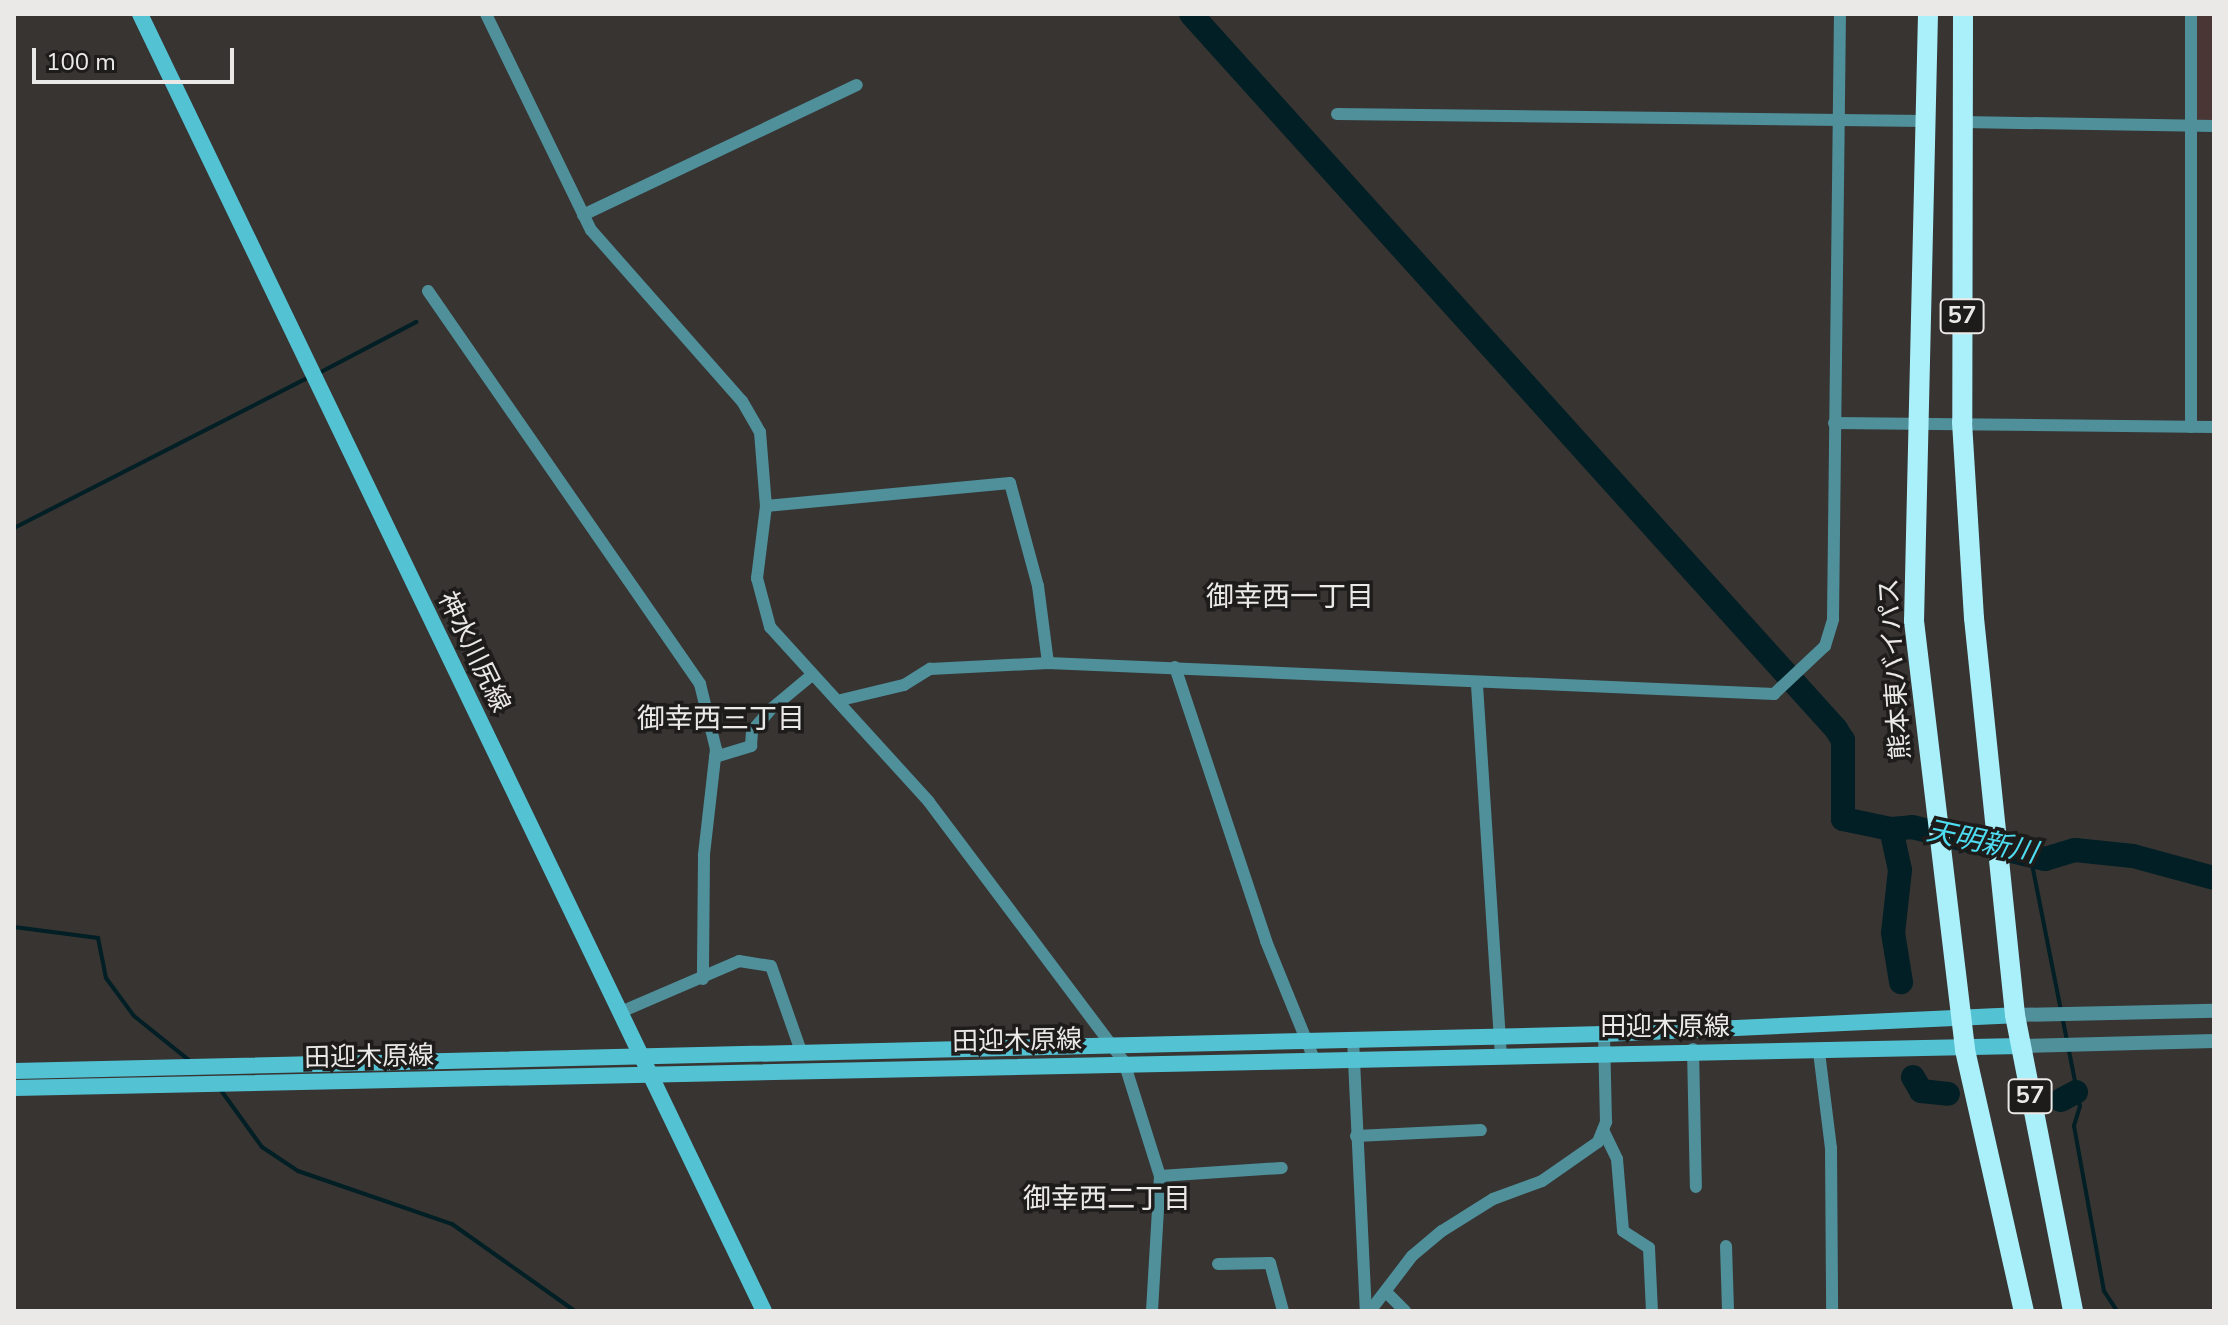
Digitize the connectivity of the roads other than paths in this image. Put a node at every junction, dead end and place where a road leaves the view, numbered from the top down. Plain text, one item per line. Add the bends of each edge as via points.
1 (140, 14) edge
2 (486, 14) edge
3 (1840, 14) edge
4 (1928, 14) edge
5 (1963, 14) edge
6 (2191, 14) edge
7 (857, 85) dead end
8 (1337, 114) dead end
9 (1839, 121) junction
10 (1925, 121) junction
11 (1962, 122) junction
12 (2191, 126) junction
13 (2214, 126) edge
14 (583, 215) junction
15 (428, 291) dead end
16 (1918, 422) junction
17 (1962, 422) junction
18 (1834, 423) junction
19 (2191, 427) junction
20 (2214, 427) edge
21 (766, 506) junction
22 (1048, 663) junction
23 (1175, 667) junction
24 (812, 675) junction
25 (1477, 685) junction
26 (841, 700) junction
27 (715, 757) junction
28 (703, 979) junction
29 (623, 1011) junction
30 (2214, 1011) edge
31 (2015, 1015) junction
32 (1961, 1019) junction
33 (1353, 1039) junction
34 (1307, 1040) junction
35 (2214, 1041) edge
36 (1604, 1043) junction
37 (1500, 1045) junction
38 (1113, 1046) junction
39 (2021, 1046) junction
40 (1693, 1049) junction
41 (1965, 1050) junction
42 (801, 1051) junction
43 (1819, 1052) junction
44 (644, 1053) junction
45 (1313, 1057) junction
46 (1353, 1057) junction
47 (1124, 1062) junction
48 (14, 1071) edge
49 (652, 1073) junction
50 (229, 1075) junction
51 (14, 1088) edge
52 (1481, 1130) dead end
53 (1603, 1130) junction
54 (1356, 1136) junction
55 (1282, 1168) dead end
56 (1160, 1176) junction
57 (1696, 1187) dead end
58 (1726, 1246) dead end
59 (1218, 1264) dead end
60 (1386, 1292) junction
61 (764, 1311) edge
62 (1152, 1311) edge
63 (1283, 1311) edge
64 (1368, 1311) edge
65 (1405, 1311) edge
66 (1652, 1311) edge
67 (1728, 1311) edge
68 (1832, 1311) edge
69 (2024, 1311) edge
70 (2073, 1311) edge

1 - 29 main road, 神水川尻線
2 - 14 street
3 - 9 street
4 - 10 highway, 熊本東バイパス / 57
5 - 11 highway, 57
6 - 12 street
7 - 14 street
8 - 9 street
9 - 10 street
9 - 18 street
10 - 16 highway, 熊本東バイパス / 57
11 - 12 street
11 - 17 highway, 57
12 - 13 street
12 - 19 street
14 - 21 street via 742,401 760,432
15 - 27 street via 700,684
16 - 17 street
16 - 18 street
16 - 32 highway, 熊本東バイパス / 57 via 1914,621
17 - 19 street
17 - 31 highway, 57 via 1974,618
18 - 25 street via 1833,619 1825,646 1774,694
19 - 20 street
21 - 22 street via 1010,483 1038,586
21 - 24 street via 759,595 770,627
22 - 23 street
22 - 26 street via 930,669 904,685
23 - 25 street
23 - 34 street via 1266,941
24 - 26 street
24 - 27 street via 752,731 751,746
25 - 37 street
26 - 38 street via 929,802
27 - 28 street
28 - 29 street
28 - 42 street via 739,961 771,966
29 - 44 main road, 神水川尻線
30 - 31 street
31 - 32 main road, 田迎木原線
31 - 39 highway, 57
32 - 36 main road, 田迎木原線
32 - 41 highway, 熊本東バイパス / 57
33 - 34 main road, 田迎木原線
33 - 37 main road, 田迎木原線
33 - 46 street
34 - 38 main road, 田迎木原線
34 - 45 street
35 - 39 street
36 - 37 main road, 田迎木原線
36 - 40 main road, 田迎木原線
36 - 53 street
37 - 46 main road, 田迎木原線
38 - 42 main road, 田迎木原線
38 - 47 street
39 - 41 main road, 田迎木原線
39 - 70 highway, 57
40 - 43 main road, 田迎木原線
40 - 57 street
41 - 43 main road, 田迎木原線
41 - 69 highway, 熊本東バイパス / 57
42 - 44 main road, 田迎木原線
43 - 68 street via 1831,1148
44 - 49 main road, 神水川尻線
44 - 50 main road, 田迎木原線
45 - 46 main road, 田迎木原線
45 - 47 main road, 田迎木原線
46 - 54 street
47 - 49 main road, 田迎木原線
47 - 56 street
48 - 50 main road, 田迎木原線
49 - 50 main road, 田迎木原線
49 - 61 main road, 神水川尻線
50 - 51 main road, 田迎木原線
52 - 54 street
53 - 60 street via 1598,1142 1542,1181 1493,1199 1442,1231
53 - 66 street via 1617,1159 1623,1231 1649,1248
54 - 64 street
55 - 56 street
56 - 62 street
58 - 67 street
59 - 63 street via 1270,1263
60 - 64 street
60 - 65 street

